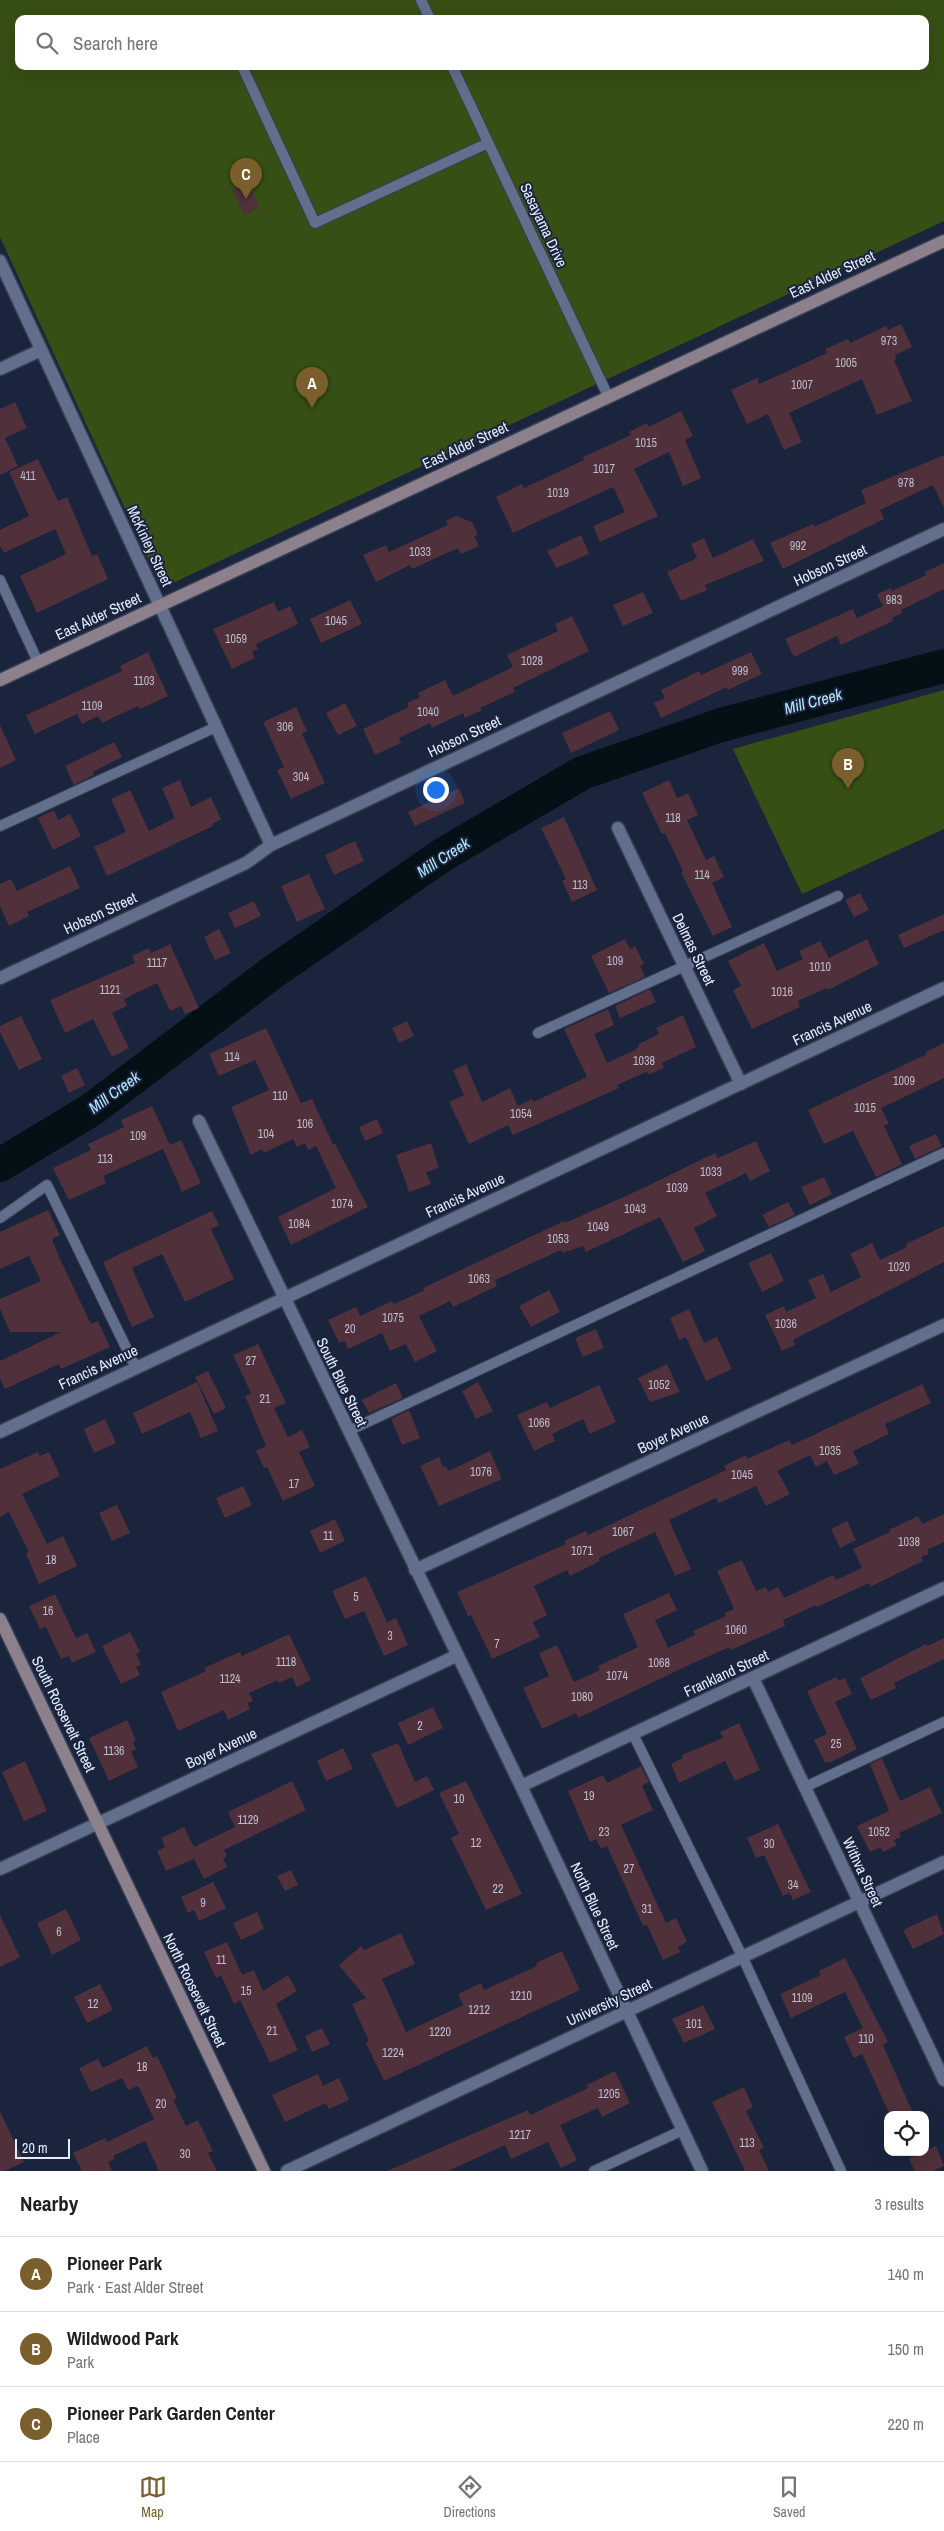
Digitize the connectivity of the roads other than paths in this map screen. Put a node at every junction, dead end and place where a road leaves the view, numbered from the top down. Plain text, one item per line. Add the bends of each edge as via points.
1 (421, 0) edge
2 (428, 15) edge
3 (244, 70) edge
4 (454, 70) edge
5 (488, 143) junction
6 (944, 241) edge
7 (0, 261) edge
8 (41, 350) junction
9 (0, 369) edge
10 (608, 396) junction
11 (944, 529) edge
12 (0, 580) edge
13 (160, 605) junction
14 (38, 662) junction
15 (0, 680) edge
16 (216, 727) junction
17 (0, 826) edge
18 (618, 828) dead end
19 (271, 844) junction
20 (838, 896) dead end
21 (685, 966) junction
22 (0, 978) edge
23 (944, 988) edge
24 (538, 1033) dead end
25 (741, 1084) junction
26 (199, 1121) dead end
27 (944, 1153) edge
28 (0, 1218) edge
29 (284, 1298) junction
30 (944, 1325) edge
31 (136, 1368) junction
32 (348, 1431) junction
33 (0, 1432) edge
34 (415, 1570) junction
35 (944, 1588) edge
36 (0, 1618) edge
37 (456, 1656) junction
38 (753, 1678) junction
39 (944, 1722) edge
40 (633, 1734) junction
41 (521, 1786) junction
42 (805, 1787) junction
43 (98, 1823) junction
44 (944, 1862) edge
45 (0, 1869) edge
46 (859, 1902) junction
47 (743, 1958) junction
48 (626, 2012) junction
49 (944, 2080) edge
50 (683, 2130) junction
51 (264, 2171) edge
52 (287, 2171) edge
53 (594, 2171) edge
54 (702, 2171) edge
55 (840, 2171) edge

1 - 2 lane
3 - 5 lane via 315,223
4 - 5 lane, Sasayama Drive
5 - 10 lane, Sasayama Drive
6 - 10 main road, East Alder Street
7 - 8 street, McKinley Street
8 - 9 street
8 - 13 street, McKinley Street
10 - 13 main road, East Alder Street
11 - 19 street, Hobson Street
12 - 14 lane
13 - 14 main road, East Alder Street
13 - 16 street, McKinley Street
14 - 15 main road, East Alder Street
16 - 17 lane
16 - 19 street, McKinley Street
18 - 21 street, Delmas Street
19 - 22 street, Hobson Street via 246,863
20 - 21 lane
21 - 24 lane
21 - 25 street, Delmas Street
23 - 25 street, Francis Avenue
25 - 29 street, Francis Avenue
26 - 29 street, South Blue Street
27 - 32 lane
28 - 31 lane via 47,1185
29 - 31 street, Francis Avenue
29 - 32 street, South Blue Street
30 - 34 street, Boyer Avenue
31 - 33 street, Francis Avenue
32 - 34 street, South Blue Street
34 - 37 street, South Blue Street
35 - 38 street, Frankland Street
36 - 43 main road, South Roosevelt Street
37 - 41 street, North Blue Street
37 - 43 street, Boyer Avenue
38 - 40 street, Frankland Street
38 - 42 street, Withva Street
39 - 42 lane
40 - 41 street, Frankland Street
40 - 47 lane
41 - 48 street, North Blue Street
42 - 46 street, Withva Street
43 - 45 street, Boyer Avenue
43 - 51 main road, North Roosevelt Street
44 - 46 street, University Street
46 - 47 street, University Street
46 - 49 street, Withva Street
47 - 48 street, University Street
47 - 55 lane
48 - 50 street, North Blue Street
48 - 52 street, University Street
50 - 53 lane
50 - 54 street, North Blue Street

